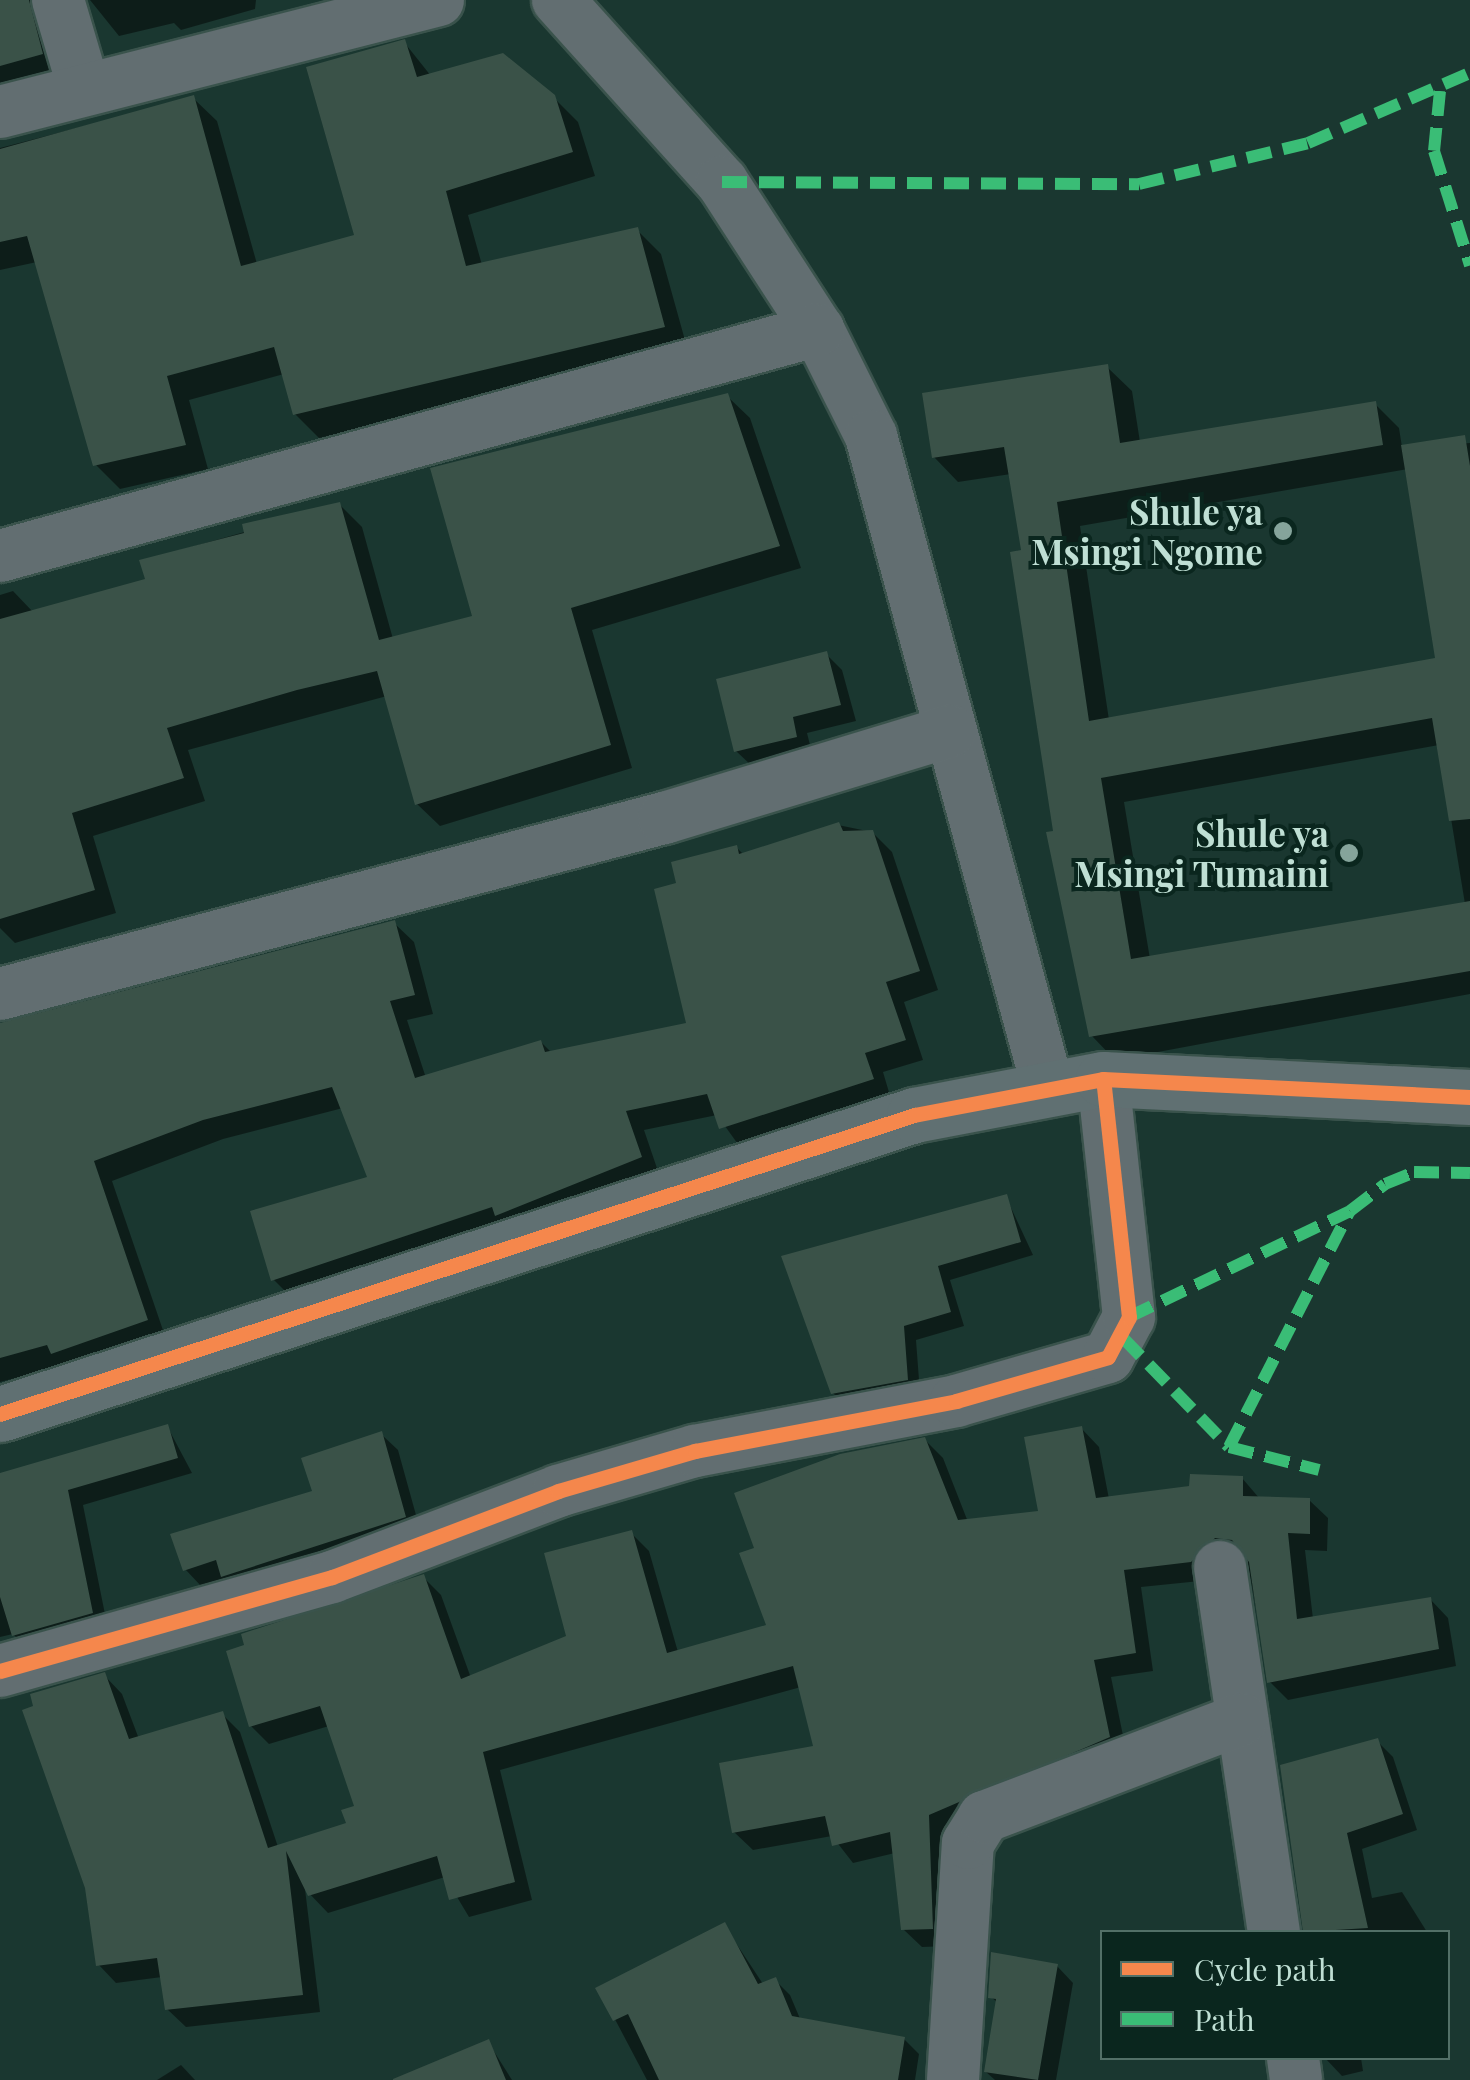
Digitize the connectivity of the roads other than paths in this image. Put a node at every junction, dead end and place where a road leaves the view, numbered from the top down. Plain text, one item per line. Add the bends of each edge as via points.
1 (58, 0) edge
2 (438, 0) edge
3 (558, 0) edge
4 (83, 85) junction
5 (0, 112) edge
6 (818, 330) junction
7 (0, 556) edge
8 (950, 731) junction
9 (0, 994) edge
10 (1103, 1079) junction
11 (1048, 1088) junction
12 (1470, 1097) edge
13 (0, 1414) edge
14 (1220, 1567) dead end
15 (0, 1671) edge
16 (1242, 1719) junction
17 (1274, 1930) edge
18 (953, 2080) edge

1 - 4 street
2 - 4 street
3 - 6 street via 722,182
4 - 5 street
6 - 7 street
6 - 8 street via 871,436
8 - 9 street via 664,818
8 - 11 street
10 - 11 street
10 - 12 street
10 - 15 street via 1129,1317 1108,1357 1082,1372 695,1451 558,1490 332,1578
11 - 13 street via 914,1115 756,1162
14 - 16 street
16 - 17 street
16 - 18 street via 984,1817 968,1843

